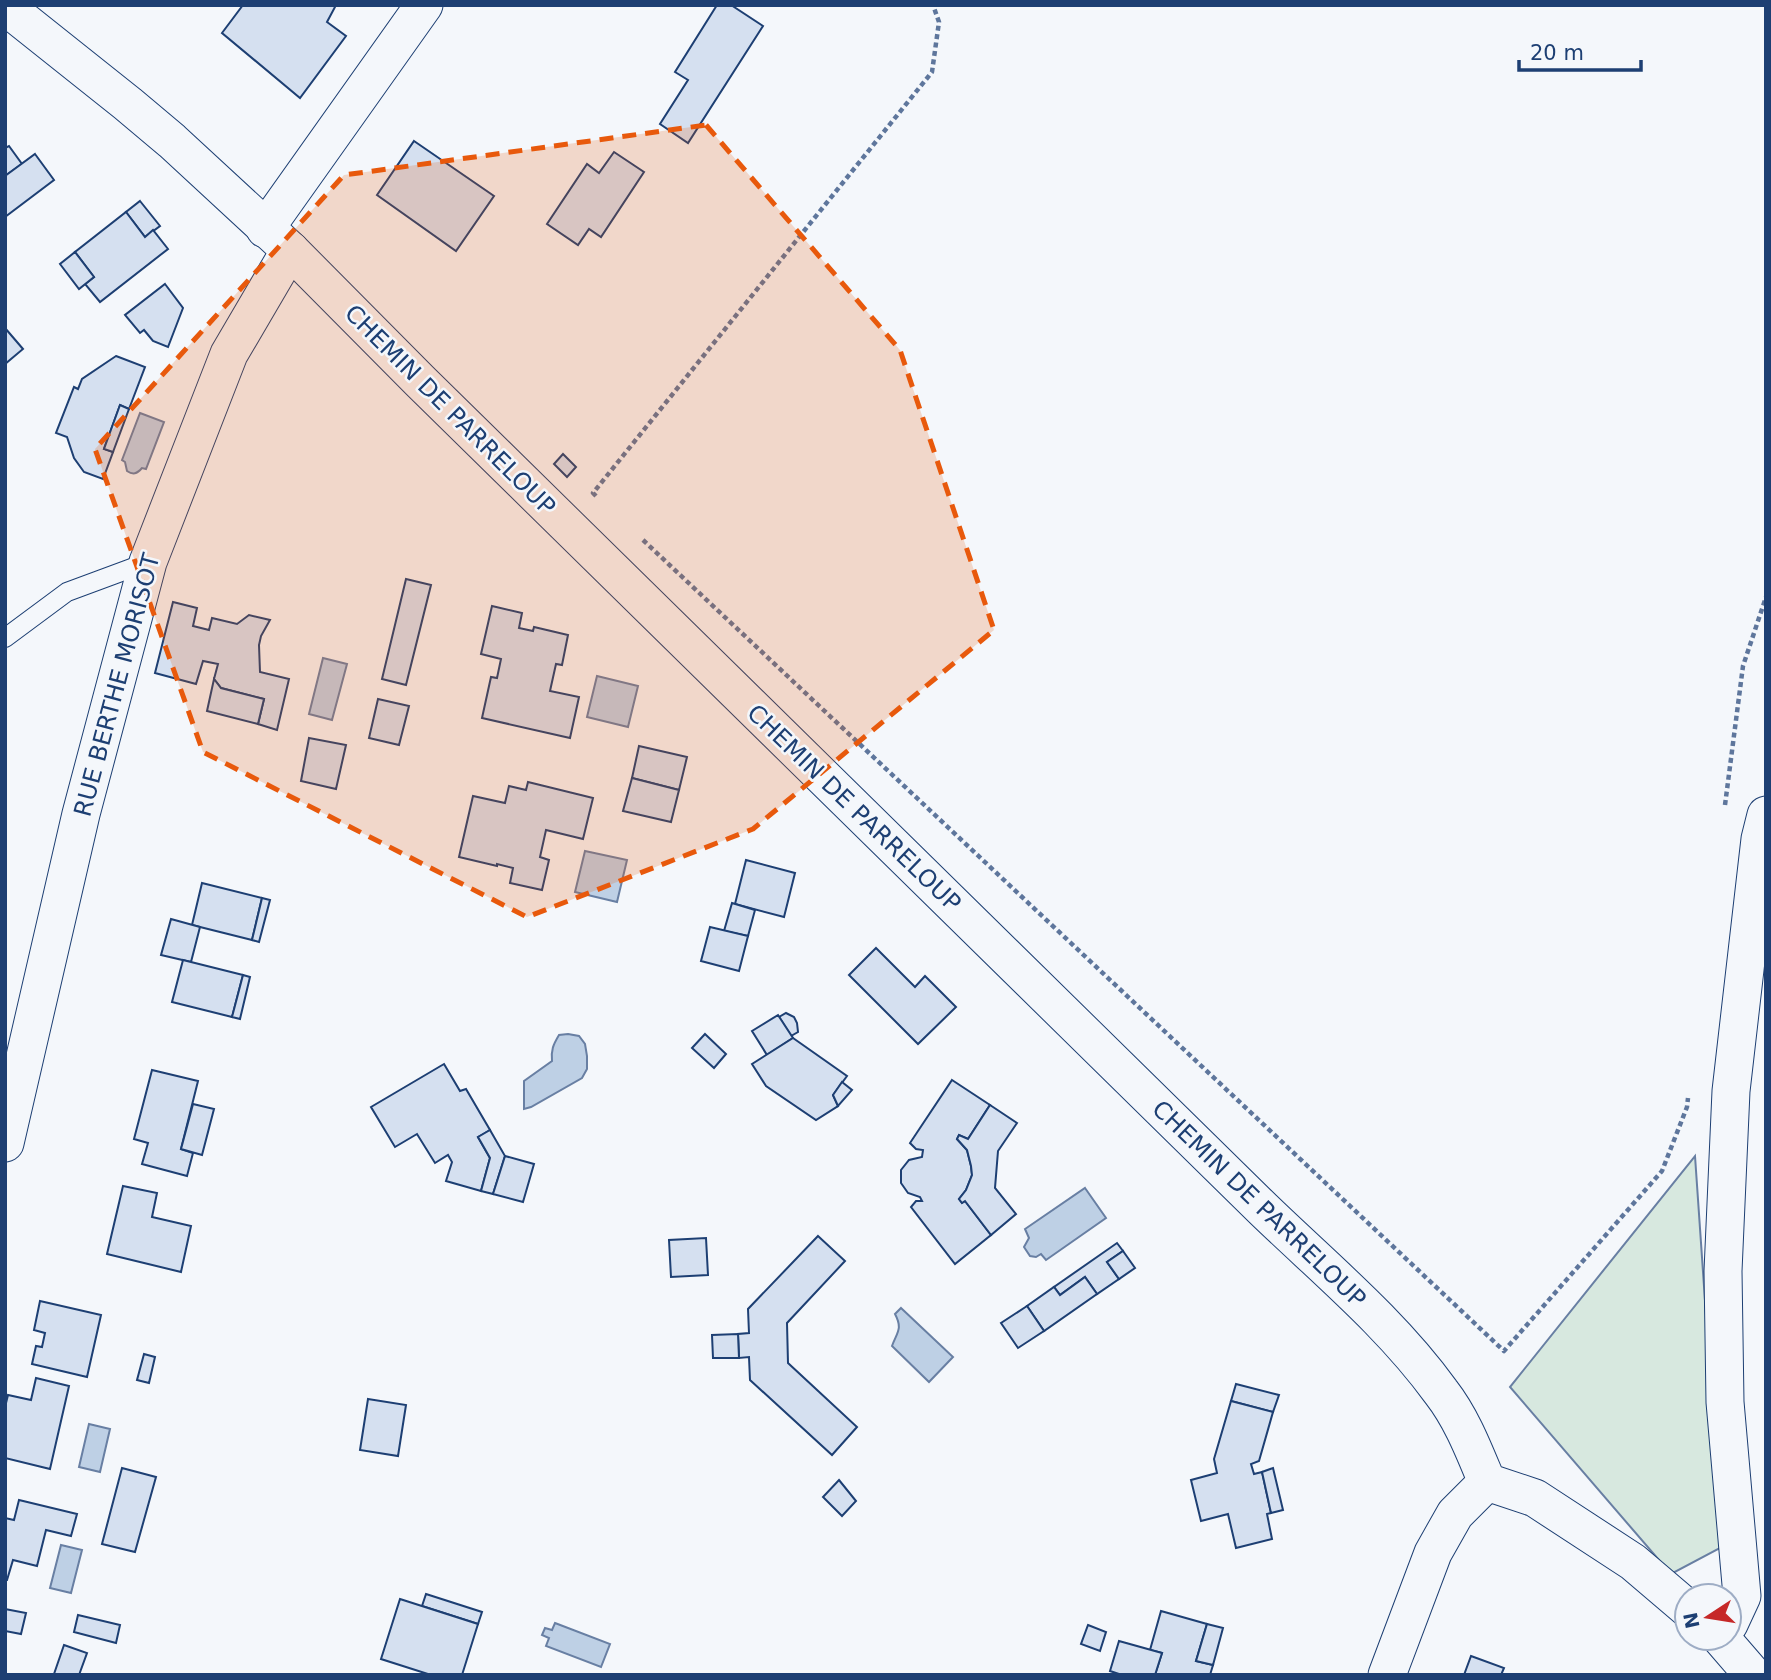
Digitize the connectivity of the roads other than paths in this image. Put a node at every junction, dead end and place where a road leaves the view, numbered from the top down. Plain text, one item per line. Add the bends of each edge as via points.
1 (424, 5) edge
2 (5, 6) edge
3 (277, 239) junction
4 (148, 562) junction
5 (5, 638) edge
6 (1766, 815) edge
7 (5, 1143) edge
8 (1487, 1482) junction
9 (1741, 1582) edge
10 (1673, 1596) edge
11 (1736, 1652) edge
12 (1387, 1675) edge
13 (1753, 1675) edge

1 - 3 street, RUE BERTHE MORISOT
2 - 3 street, CHEMIN DE PARRELOUP via 172,141
3 - 4 street, RUE BERTHE MORISOT
3 - 8 street, CHEMIN DE PARRELOUP via 1398,1338 1443,1394 1468,1436
4 - 5 lane via 67,592
4 - 7 street, RUE BERTHE MORISOT via 81,814
6 - 9 street via 1731,1091 1723,1271 1725,1389
8 - 10 street via 1535,1498 1633,1562
8 - 12 street via 1455,1514 1433,1553
11 - 13 street

